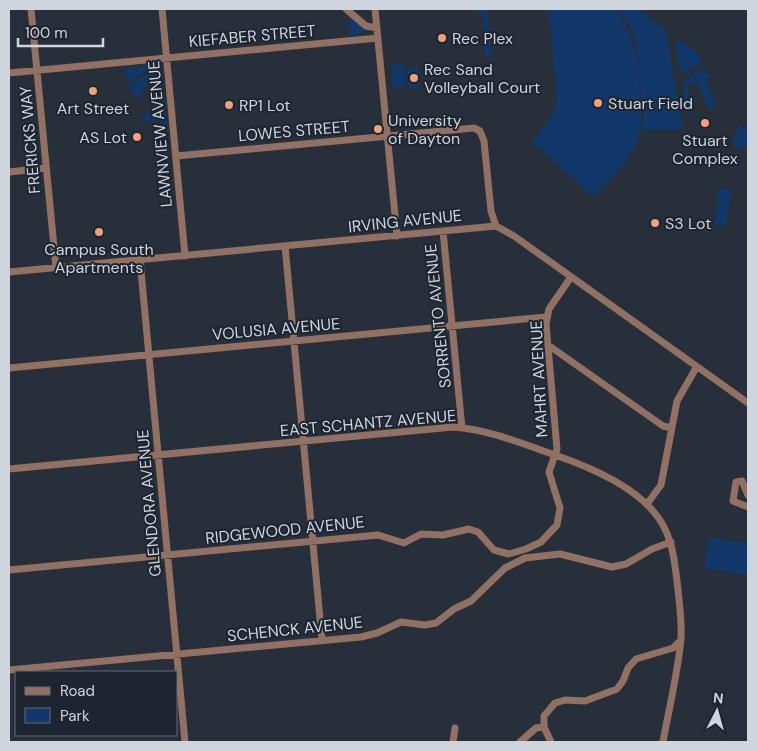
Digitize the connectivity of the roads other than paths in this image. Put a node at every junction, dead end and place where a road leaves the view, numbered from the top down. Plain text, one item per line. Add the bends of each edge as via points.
1 (31, 9) edge
2 (162, 9) edge
3 (346, 9) edge
4 (375, 9) edge
5 (377, 28) junction
6 (378, 38) junction
7 (167, 58) junction
8 (37, 70) junction
9 (9, 73) edge
10 (387, 136) junction
11 (176, 156) junction
12 (46, 168) junction
13 (9, 172) edge
14 (496, 226) junction
15 (443, 231) junction
16 (397, 236) junction
17 (285, 246) junction
18 (185, 256) junction
19 (140, 260) junction
20 (56, 268) junction
21 (9, 272) edge
22 (571, 277) junction
23 (546, 317) junction
24 (453, 326) junction
25 (294, 341) junction
26 (548, 346) junction
27 (148, 355) junction
28 (9, 368) edge
29 (696, 368) junction
30 (748, 403) edge
31 (462, 428) junction
32 (672, 428) junction
33 (303, 442) junction
34 (555, 455) junction
35 (158, 456) junction
36 (9, 469) edge
37 (748, 495) edge
38 (646, 504) junction
39 (748, 506) edge
40 (312, 542) junction
41 (671, 542) junction
42 (505, 554) junction
43 (168, 556) junction
44 (514, 562) junction
45 (9, 570) edge
46 (322, 640) junction
47 (680, 641) junction
48 (177, 654) junction
49 (9, 670) edge
50 (544, 727) junction
51 (455, 728) dead end
52 (185, 742) edge
53 (453, 742) edge
54 (520, 742) edge
55 (551, 742) edge
56 (663, 742) edge

1 - 8 street, FRERICKS WAY
2 - 7 street, LAWNVIEW AVENUE
3 - 5 street via 364,24
4 - 5 street
5 - 6 street
6 - 7 street, KIEFABER STREET
6 - 10 street
7 - 8 street, KIEFABER STREET
7 - 11 street, LAWNVIEW AVENUE
8 - 9 street, KIEFABER STREET
8 - 12 street, FRERICKS WAY
10 - 11 street, LOWES STREET
10 - 14 street, LOWES STREET via 474,128 480,131
10 - 16 street
11 - 18 street, LAWNVIEW AVENUE
12 - 13 street
12 - 20 street, FRERICKS WAY
14 - 15 street, IRVING AVENUE
14 - 22 street
15 - 16 street, IRVING AVENUE
15 - 24 street, SORRENTO AVENUE
16 - 17 street, IRVING AVENUE
17 - 18 street, IRVING AVENUE
17 - 25 street
18 - 19 street, IRVING AVENUE
19 - 20 street, IRVING AVENUE
19 - 27 street, GLENDORA AVENUE
20 - 21 street, IRVING AVENUE
22 - 23 street, MAHRT AVENUE
22 - 29 street
23 - 24 street, VOLUSIA AVENUE
23 - 26 street, MAHRT AVENUE
24 - 25 street, VOLUSIA AVENUE
24 - 31 street, SORRENTO AVENUE
25 - 27 street, VOLUSIA AVENUE
25 - 33 street
26 - 32 street via 656,421
26 - 34 street, MAHRT AVENUE
27 - 28 street, VOLUSIA AVENUE
27 - 35 street, GLENDORA AVENUE
29 - 30 street
29 - 32 street via 678,398
31 - 33 street, EAST SCHANTZ AVENUE
31 - 34 street, EAST SCHANTZ AVENUE
32 - 38 street via 661,485
33 - 35 street, EAST SCHANTZ AVENUE
33 - 40 street
34 - 38 street, EAST SCHANTZ AVENUE via 591,469
34 - 42 street via 549,472 560,508 557,525 532,547
35 - 36 street, EAST SCHANTZ AVENUE
35 - 43 street, GLENDORA AVENUE
37 - 39 street via 742,482 736,482 733,501
38 - 41 street, EAST SCHANTZ AVENUE via 661,521
40 - 42 street, RIDGEWOOD AVENUE via 378,535 404,543 421,534 469,529 478,532 494,550
40 - 43 street, RIDGEWOOD AVENUE
40 - 46 street
41 - 44 street, SCHENCK AVENUE via 652,548 619,566 603,566 560,554 537,555
41 - 47 street, EAST SCHANTZ AVENUE via 680,611
42 - 44 street, RIDGEWOOD AVENUE
43 - 45 street, RIDGEWOOD AVENUE
43 - 48 street, GLENDORA AVENUE
44 - 46 street, SCHENCK AVENUE via 471,601 436,623 401,622 370,636
46 - 48 street, SCHENCK AVENUE
47 - 50 street via 669,649 636,659 617,688 585,701 555,703 544,716
47 - 56 street, EAST SCHANTZ AVENUE
48 - 49 street, SCHENCK AVENUE
48 - 52 street, GLENDORA AVENUE
50 - 54 street via 536,728
50 - 55 street
51 - 53 street

